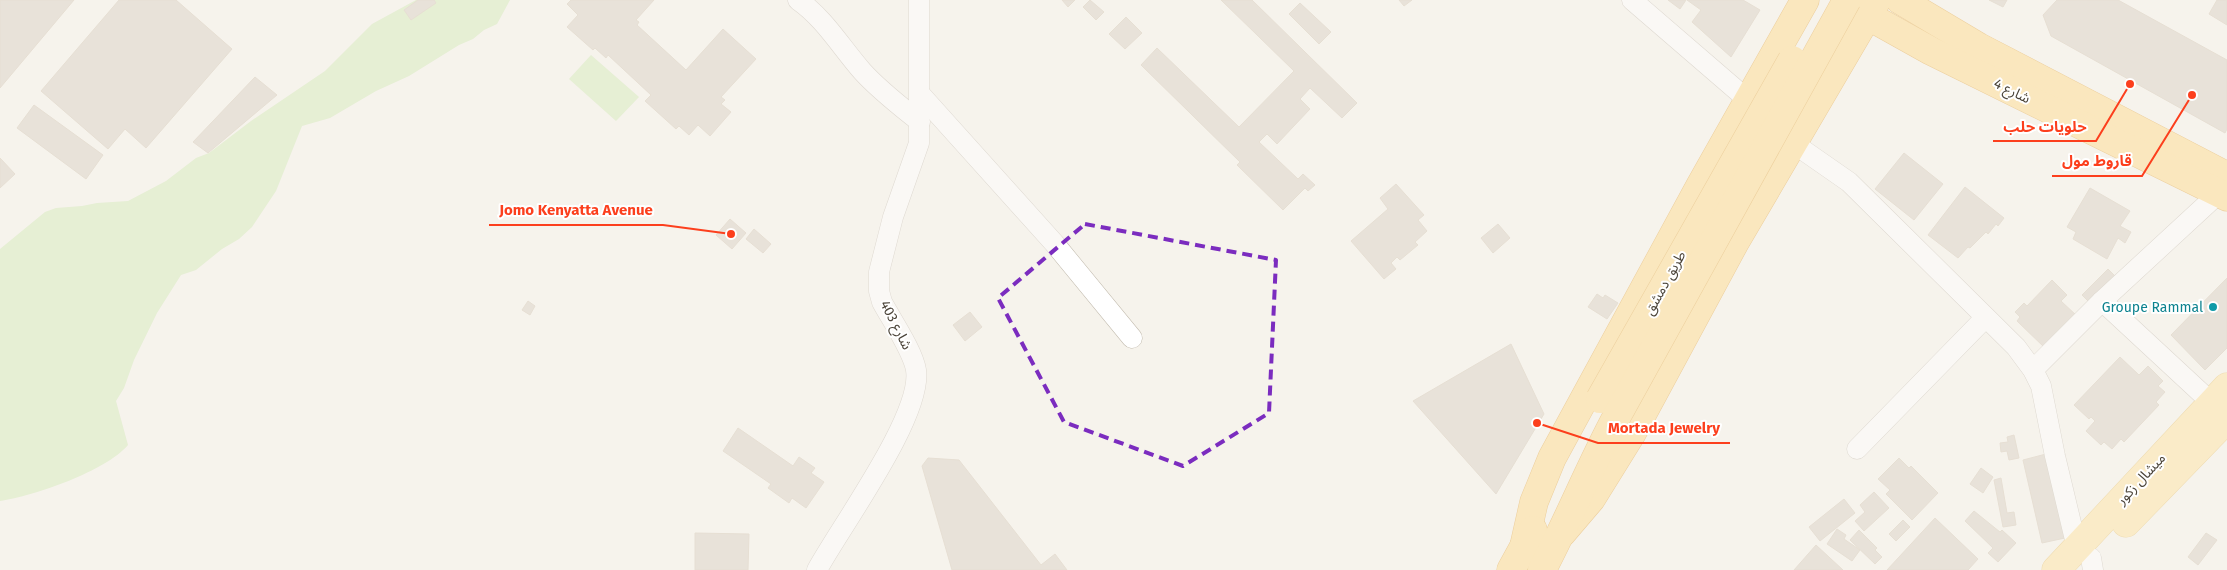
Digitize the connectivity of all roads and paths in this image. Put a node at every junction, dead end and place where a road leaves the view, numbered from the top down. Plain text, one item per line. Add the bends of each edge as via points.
1 (798, 0) edge
2 (919, 0) edge
3 (1632, 0) edge
4 (1825, 0) edge
5 (1840, 0) edge
6 (1847, 0) edge
7 (1900, 0) edge
8 (1916, 0) edge
9 (1797, 7) edge
10 (1873, 8) edge
11 (1945, 28) junction
12 (1931, 51) junction
13 (1839, 65) junction
14 (1767, 68) junction
15 (920, 94) junction
16 (1748, 100) junction
17 (1818, 101) junction
18 (920, 122) junction
19 (1793, 143) junction
20 (2224, 189) edge
21 (2102, 301) junction
22 (1985, 318) junction
23 (1132, 338) dead end
24 (2033, 370) junction
25 (2222, 403) edge
26 (1609, 408) junction
27 (1857, 449) dead end
28 (1562, 533) junction
29 (1524, 546) junction
30 (2085, 561) edge
31 (817, 570) edge
32 (1512, 570) edge
33 (1542, 570) edge
34 (2056, 570) edge

1 - 18 street via 813,11 887,96
2 - 15 street, شارع 403
3 - 16 street
4 - 26 highway, طريق دمشق, bridge
5 - 10 highway
6 - 26 highway, طريق دمشق, bridge
7 - 11 highway
8 - 11 highway
9 - 14 highway
10 - 12 highway
10 - 13 highway
11 - 20 highway
12 - 13 highway via 1883,40 1858,48
12 - 20 highway, شارع 4
13 - 17 highway
14 - 16 highway
14 - 17 highway via 1792,57 1812,61 1822,78
15 - 18 street, شارع 403
15 - 23 street via 1054,243
16 - 29 highway via 1552,458 1534,502
17 - 19 highway
18 - 31 street, شارع 403 via 919,143 893,217 879,272 882,302 913,359 916,386 896,437
19 - 22 street via 1849,182
19 - 28 highway via 1632,433 1591,499
20 - 21 street
21 - 24 street
21 - 25 street
22 - 24 street via 2016,347
22 - 27 street
24 - 30 street via 2041,386
25 - 30 main road, ميشال زكور
26 - 28 highway, طريق دمشق via 1600,448
26 - 29 highway, طريق دمشق
28 - 33 highway, طريق دمشق
29 - 32 highway, طريق دمشق
30 - 34 main road, ميشال زكور

